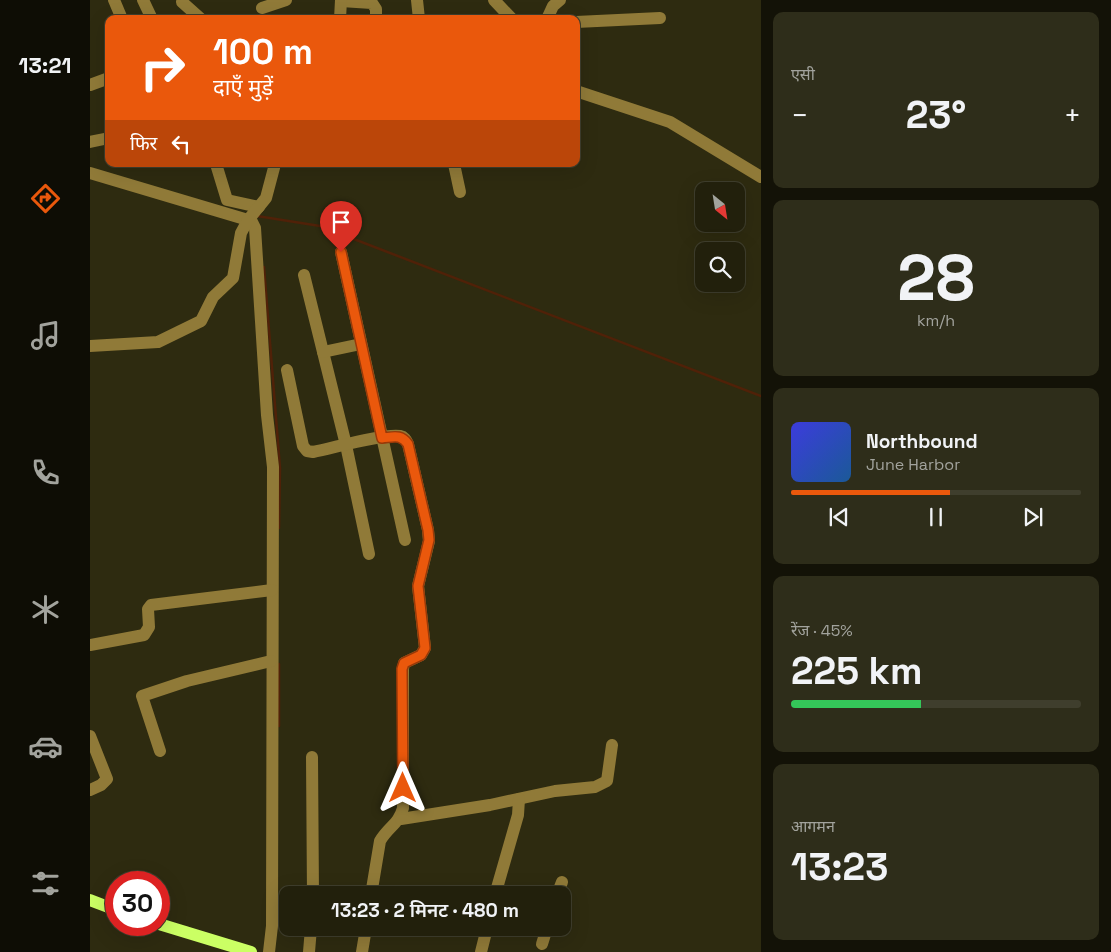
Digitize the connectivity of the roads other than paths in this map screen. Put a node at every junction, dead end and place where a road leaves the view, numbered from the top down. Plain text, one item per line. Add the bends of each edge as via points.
1 (114, 0) edge
2 (143, 0) edge
3 (286, 0) edge
4 (417, 0) edge
5 (494, 0) edge
6 (341, 1) edge
7 (558, 1) edge
8 (182, 2) dead end
9 (262, 8) dead end
10 (120, 15) edge
11 (150, 15) edge
12 (197, 15) edge
13 (340, 15) edge
14 (376, 15) edge
15 (419, 15) edge
16 (508, 15) edge
17 (549, 15) edge
18 (660, 18) dead end
19 (580, 22) edge
20 (105, 79) edge
21 (90, 85) edge
22 (580, 92) edge
23 (105, 139) edge
24 (90, 142) edge
25 (217, 167) edge
26 (274, 167) edge
27 (455, 167) edge
28 (90, 173) edge
29 (761, 177) edge
30 (460, 192) dead end
31 (253, 215) junction
32 (341, 252) dead end
33 (304, 275) dead end
34 (361, 344) junction
35 (90, 346) edge
36 (323, 352) junction
37 (288, 370) dead end
38 (382, 438) junction
39 (346, 445) junction
40 (406, 540) dead end
41 (369, 554) dead end
42 (272, 590) junction
43 (90, 645) edge
44 (271, 660) junction
45 (90, 736) edge
46 (612, 745) dead end
47 (160, 751) dead end
48 (312, 757) dead end
49 (90, 790) edge
50 (519, 799) junction
51 (401, 819) junction
52 (562, 882) dead end
53 (313, 886) edge
54 (373, 886) edge
55 (498, 886) edge
56 (561, 886) edge
57 (90, 900) edge
58 (105, 906) edge
59 (170, 927) edge
60 (310, 936) edge
61 (365, 936) edge
62 (485, 936) edge
63 (544, 936) edge
64 (542, 944) dead end
65 (251, 952) edge
66 (269, 952) edge
67 (309, 952) edge
68 (362, 952) edge
69 (481, 952) edge

1 - 10 street
2 - 11 street
3 - 9 street
4 - 15 street
5 - 16 street
6 - 13 street
6 - 14 street via 372,3
7 - 17 street
8 - 12 street
18 - 19 street
20 - 21 street
22 - 29 street via 670,122
23 - 24 street
25 - 31 street via 227,200
26 - 31 street via 266,198
27 - 30 street
28 - 31 street
31 - 35 street via 241,233 233,278 213,297 201,320 158,342
31 - 42 street via 273,467
32 - 34 street
33 - 36 street
34 - 36 street
34 - 38 street
36 - 39 street
37 - 39 street via 304,449 313,452
38 - 39 street
38 - 40 street
38 - 51 street via 399,436 408,444 429,540 418,586 424,652 404,663 402,669
39 - 41 street
42 - 43 street via 151,605 148,609 149,627 144,635
42 - 44 street
44 - 47 street via 142,696
44 - 66 street via 272,926
45 - 49 street via 107,779
46 - 50 street via 609,774 603,784 555,790
48 - 53 street
50 - 51 street
50 - 55 street via 518,815
51 - 54 street via 380,841
52 - 56 street
57 - 58 main road
59 - 65 main road
60 - 67 street
61 - 68 street
62 - 69 street
63 - 64 street

